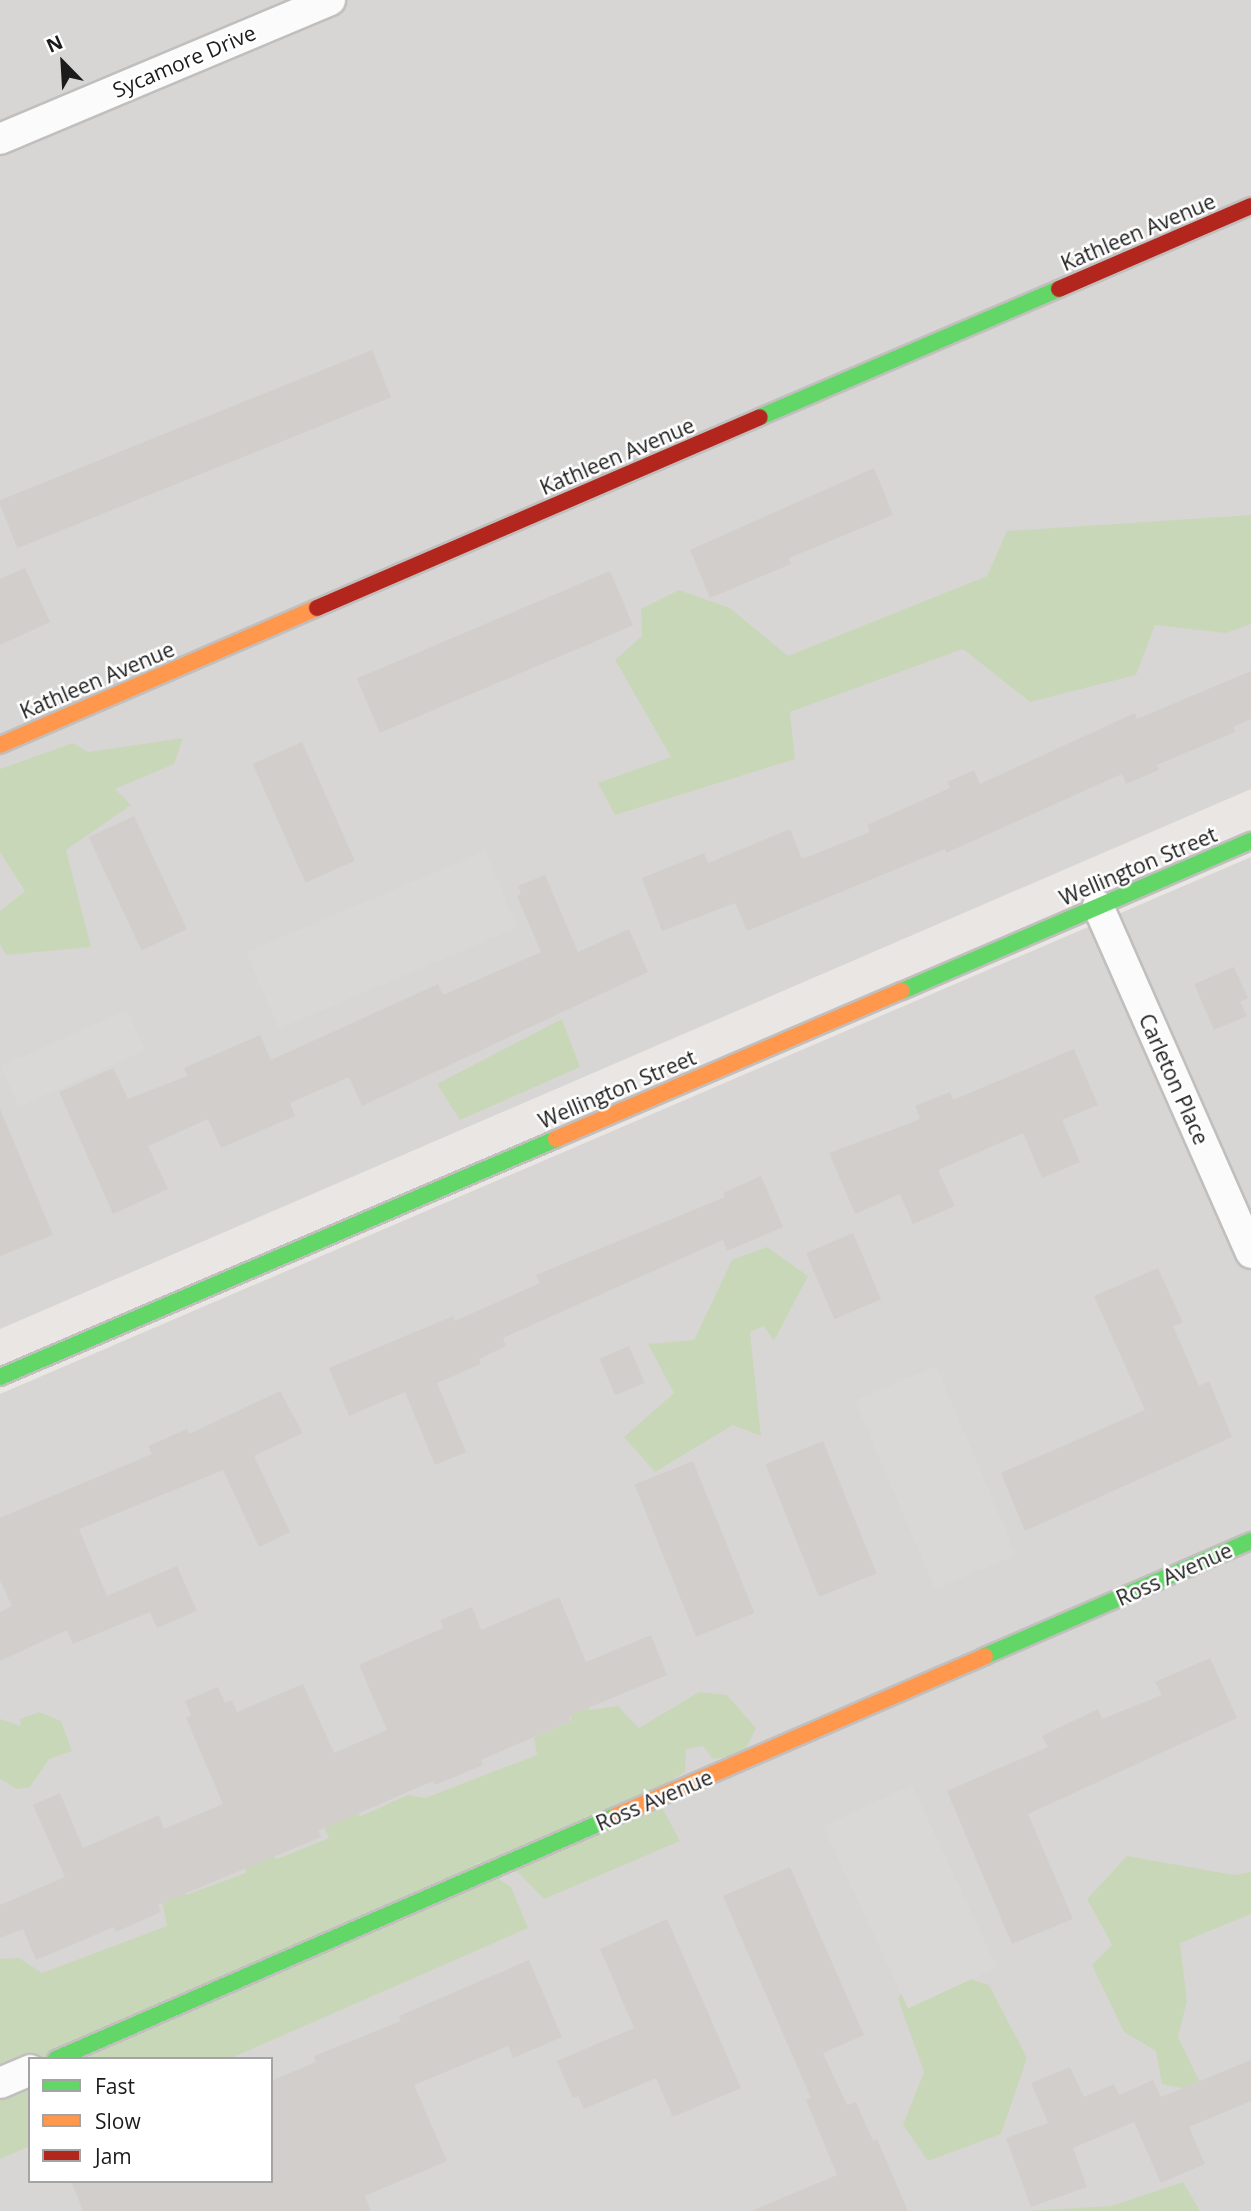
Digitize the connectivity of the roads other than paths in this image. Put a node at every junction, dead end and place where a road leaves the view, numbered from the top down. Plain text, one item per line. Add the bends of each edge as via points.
1 (330, 0) edge
2 (0, 139) edge
3 (1251, 206) edge
4 (0, 745) edge
5 (1251, 841) edge
6 (1098, 905) junction
7 (1251, 1253) edge
8 (0, 1377) edge
9 (1251, 1541) edge
10 (61, 2057) edge
11 (28, 2071) edge
12 (0, 2083) edge

1 - 2 street, Sycamore Drive
3 - 4 street, Kathleen Avenue
5 - 6 street, Wellington Street
6 - 7 street, Carleton Place
6 - 8 street, Wellington Street
9 - 10 street, Ross Avenue
11 - 12 street

